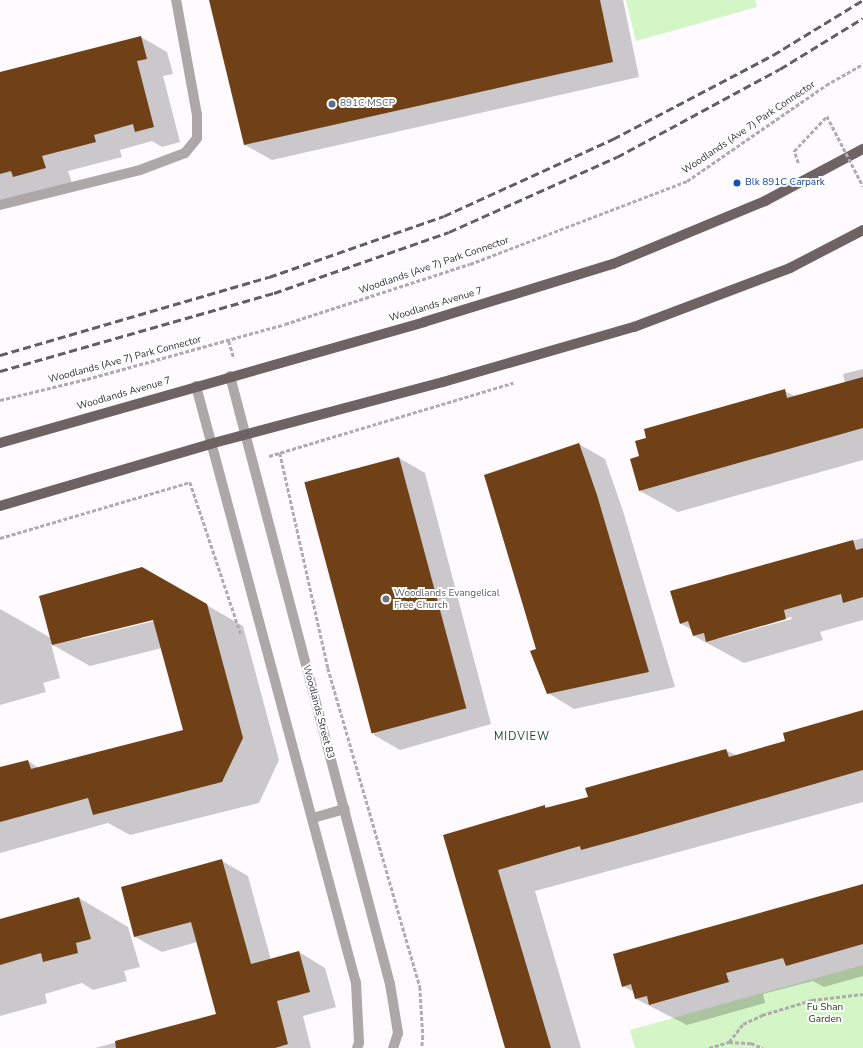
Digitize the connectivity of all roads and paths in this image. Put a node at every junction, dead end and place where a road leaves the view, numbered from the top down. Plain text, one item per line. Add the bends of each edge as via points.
1 (176, 0) edge
2 (863, 64) edge
3 (863, 149) edge
4 (803, 180) junction
5 (863, 186) edge
6 (0, 205) edge
7 (863, 230) edge
8 (230, 376) junction
9 (196, 386) junction
10 (0, 400) edge
11 (244, 436) junction
12 (0, 443) edge
13 (210, 444) junction
14 (280, 453) dead end
15 (190, 482) dead end
16 (0, 506) edge
17 (0, 538) edge
18 (345, 809) junction
19 (313, 818) junction
20 (863, 994) edge
21 (729, 1042) junction
22 (357, 1048) edge
23 (394, 1048) edge
24 (422, 1048) edge
25 (709, 1048) edge
26 (763, 1048) edge

1 - 6 street via 197,115 197,138 185,153 140,170
2 - 10 path, Woodlands (Ave 7) Park Connector via 826,85 687,181 470,264 285,324 87,379
3 - 4 main road, Woodlands Avenue 7
4 - 5 path, bridge via 794,151 827,116
4 - 8 main road, Woodlands Avenue 7 via 765,201 613,264 424,322
7 - 11 main road via 790,268 634,327
8 - 9 main road, Woodlands Avenue 7
8 - 11 street, Woodlands Street 83
9 - 12 main road, Woodlands Avenue 7
9 - 13 street
11 - 13 main road
11 - 18 street, Woodlands Street 83
13 - 16 main road
13 - 19 street
14 - 24 path via 328,668 420,988 424,1036
15 - 17 path
18 - 19 street
18 - 23 street, Woodlands Street 83 via 390,984 398,1033
19 - 22 street via 356,984 359,1043
20 - 21 path via 812,1000 762,1016 744,1024
21 - 25 path
21 - 26 path via 751,1043

